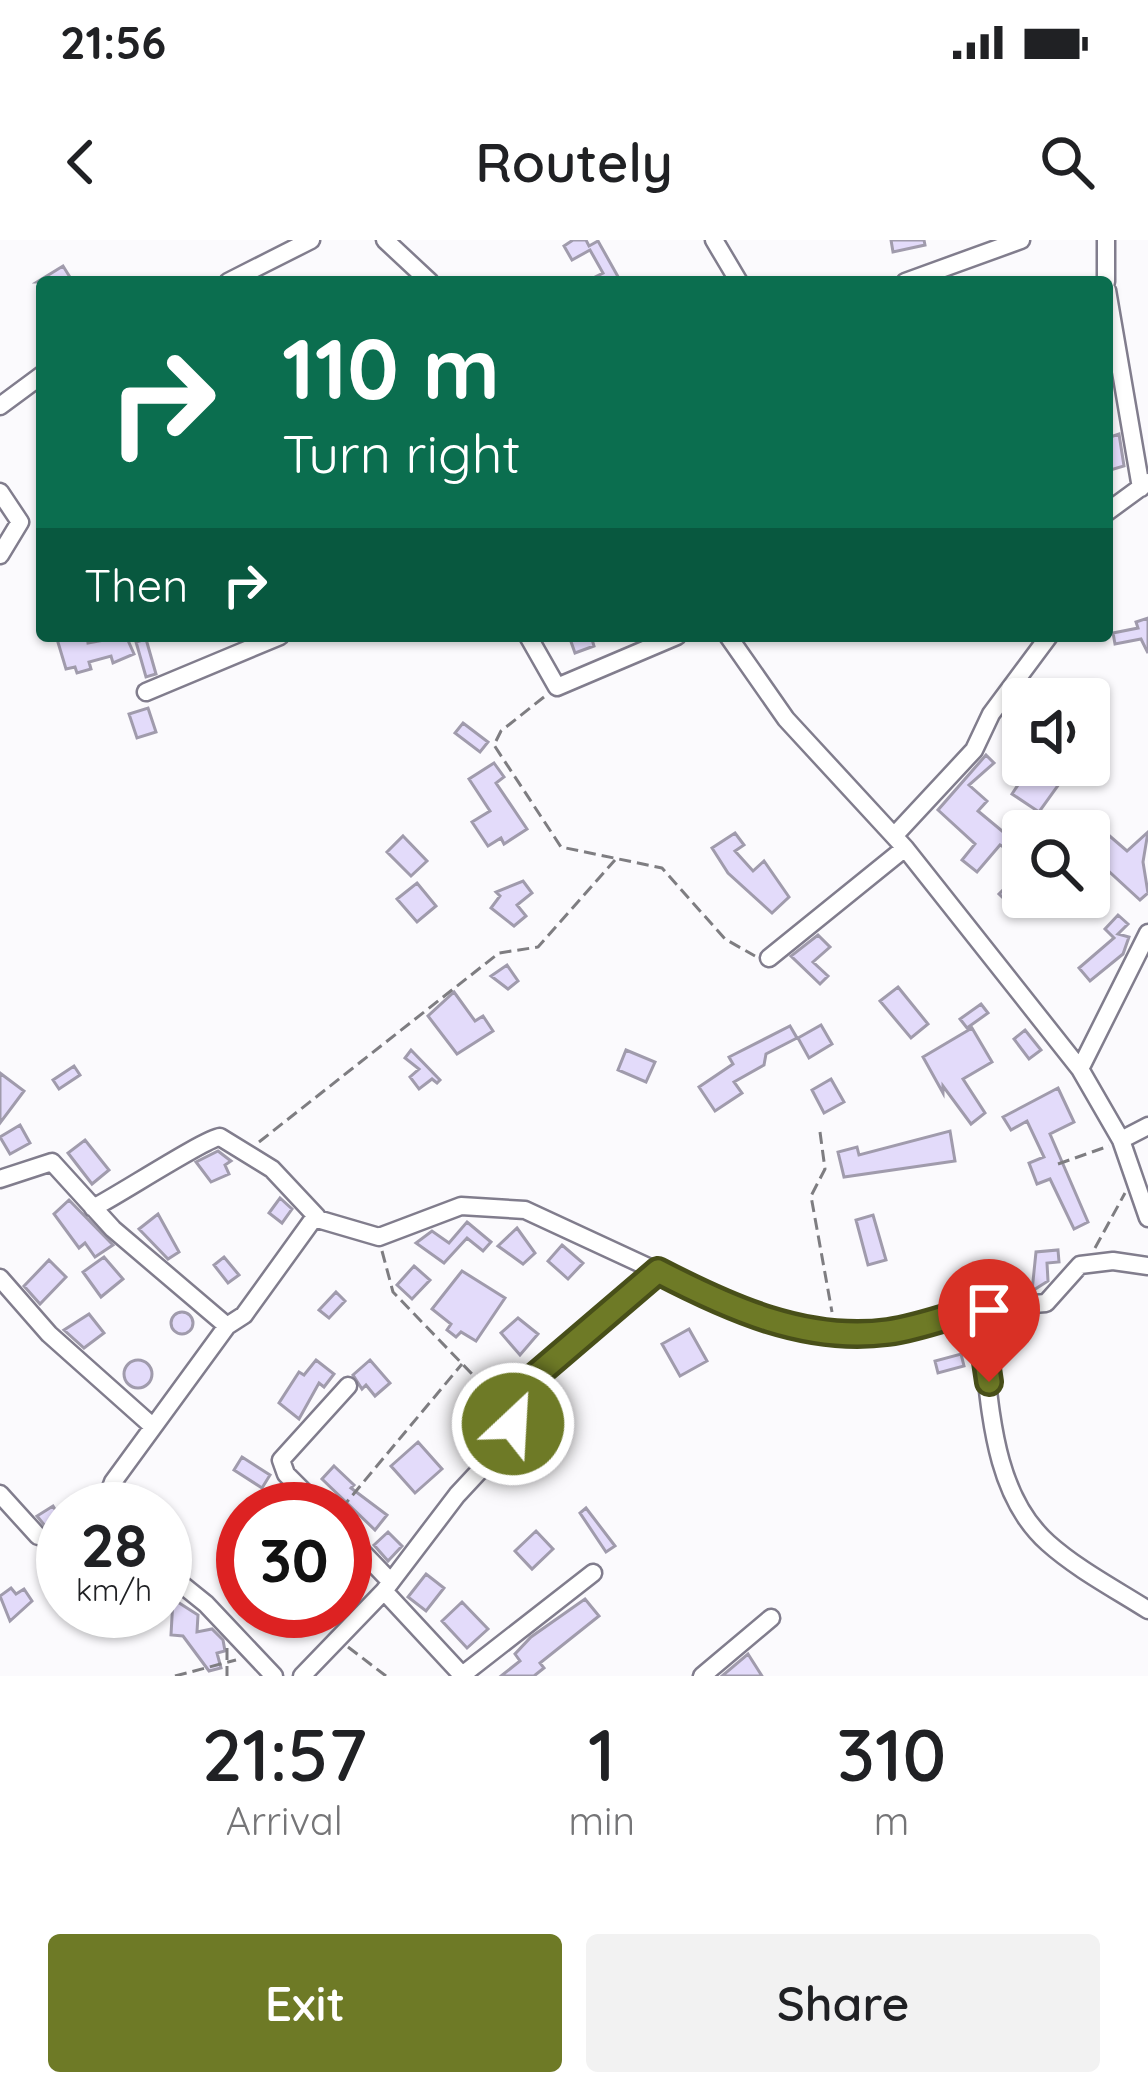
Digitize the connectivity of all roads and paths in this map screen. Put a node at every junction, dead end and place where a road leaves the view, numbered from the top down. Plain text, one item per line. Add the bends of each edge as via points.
1 (311, 240) edge
2 (385, 240) edge
3 (714, 240) edge
4 (1022, 240) edge
5 (1106, 240) edge
6 (240, 276) edge
7 (424, 276) edge
8 (735, 276) edge
9 (921, 276) edge
10 (1106, 276) edge
11 (1113, 323) edge
12 (36, 379) edge
13 (0, 406) edge
14 (1144, 485) edge
15 (0, 492) edge
16 (1113, 508) edge
17 (0, 555) edge
18 (266, 642) edge
19 (532, 642) edge
20 (663, 642) edge
21 (732, 642) edge
22 (1044, 642) edge
23 (557, 687) junction
24 (146, 692) dead end
25 (900, 842) junction
26 (615, 860) junction
27 (1148, 933) edge
28 (769, 958) joint
29 (1081, 1069) junction
30 (1148, 1126) edge
31 (820, 1132) dead end
32 (1121, 1140) junction
33 (249, 1151) junction
34 (1058, 1164) dead end
35 (3, 1173) edge
36 (1132, 1183) junction
37 (93, 1208) junction
38 (317, 1217) junction
39 (1148, 1218) edge
40 (379, 1237) junction
41 (1091, 1261) junction
42 (1148, 1266) edge
43 (658, 1271) junction
44 (0, 1279) edge
45 (978, 1308) junction
46 (227, 1326) junction
47 (836, 1331) junction
48 (462, 1364) junction
49 (348, 1386) dead end
50 (509, 1412) junction
51 (150, 1424) junction
52 (115, 1482) edge
53 (294, 1482) edge
54 (364, 1482) edge
55 (0, 1494) edge
56 (36, 1534) edge
57 (372, 1568) edge
58 (593, 1573) dead end
59 (387, 1587) junction
60 (192, 1592) edge
61 (1148, 1610) edge
62 (771, 1618) dead end
63 (340, 1639) junction
64 (227, 1660) junction
65 (268, 1670) edge
66 (175, 1676) edge
67 (227, 1676) edge
68 (302, 1676) edge
69 (386, 1676) edge
70 (462, 1676) edge
71 (702, 1676) edge

1 - 6 street
2 - 7 street
3 - 8 street
4 - 9 street
5 - 10 street
11 - 14 street
12 - 13 street
14 - 16 street
15 - 17 street via 20,522
18 - 24 street
19 - 23 street
20 - 23 street
21 - 25 street via 785,719
22 - 25 street via 974,751
23 - 26 path via 494,745 561,847
25 - 28 street
25 - 29 street
26 - 28 path via 662,868 725,939
26 - 33 path via 538,947 499,953
27 - 29 street
29 - 32 street
30 - 32 street
31 - 47 path via 825,1169 811,1196
32 - 34 path
32 - 36 street
33 - 37 street via 209,1138
33 - 38 street
35 - 37 street via 49,1160
36 - 39 street
36 - 41 path
37 - 46 street
38 - 40 street
38 - 46 street via 244,1315
40 - 43 street via 448,1209 508,1208 538,1214
40 - 48 path via 393,1292
41 - 42 street
41 - 45 street via 1046,1303
43 - 47 street via 756,1318
43 - 50 street via 513,1395
44 - 51 street
45 - 47 street via 895,1331
45 - 61 street via 994,1425 1028,1520 1047,1542
46 - 51 street
48 - 50 path
48 - 54 path
49 - 53 street via 281,1460
50 - 59 street via 511,1437
51 - 52 street
55 - 56 street
57 - 59 street
58 - 70 street
59 - 63 street
59 - 70 street
60 - 65 street
62 - 71 street
63 - 68 street
63 - 69 path
64 - 65 path
64 - 66 path
64 - 67 path

